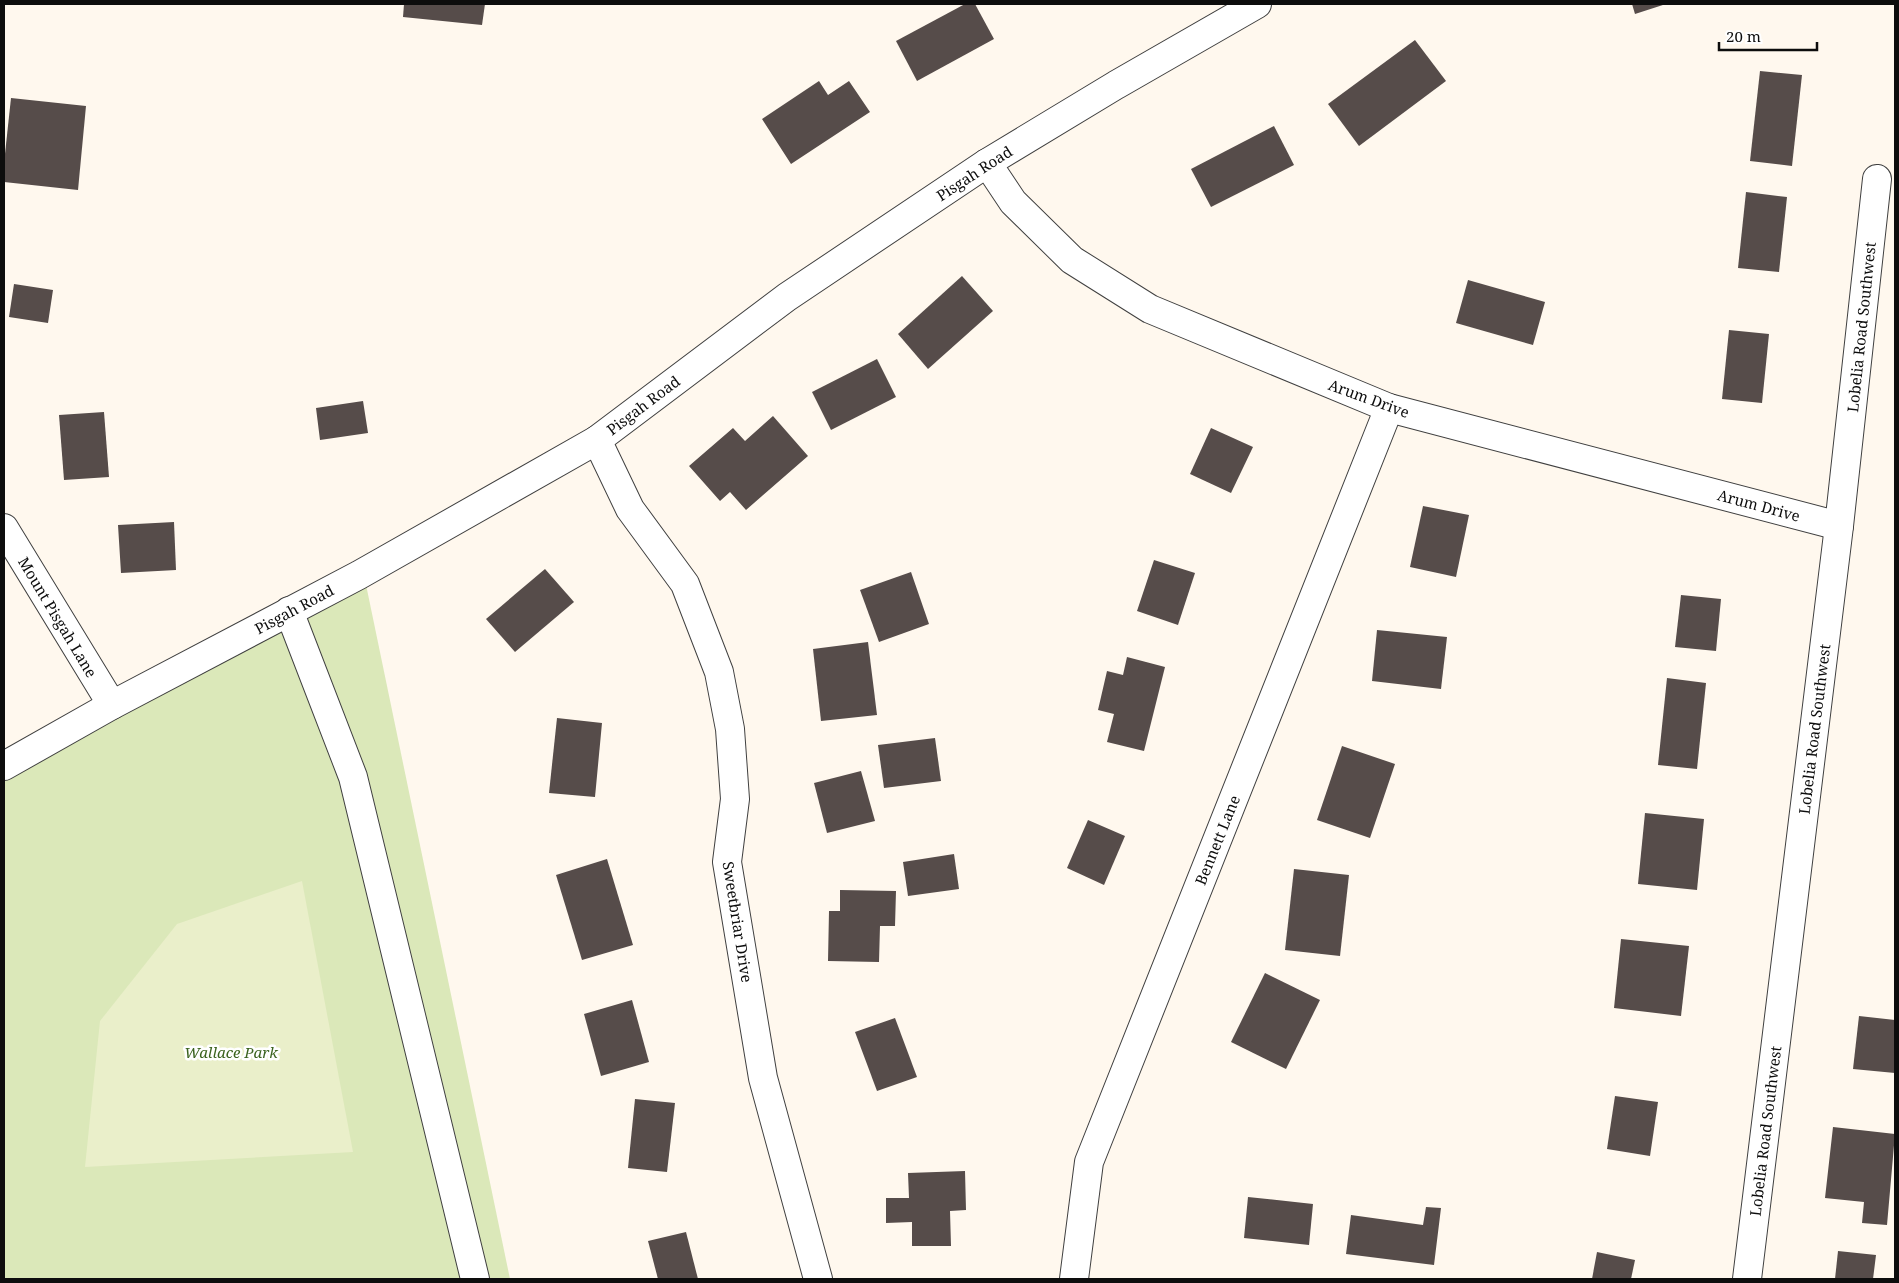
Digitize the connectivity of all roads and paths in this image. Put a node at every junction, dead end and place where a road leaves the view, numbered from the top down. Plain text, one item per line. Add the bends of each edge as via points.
1 (1257, 4) edge
2 (987, 163) junction
3 (1877, 179) dead end
4 (1389, 408) junction
5 (597, 440) junction
6 (1840, 526) junction
7 (4, 528) edge
8 (289, 611) junction
9 (112, 705) junction
10 (4, 766) edge
11 (475, 1279) edge
12 (818, 1279) edge
13 (1074, 1279) edge
14 (1746, 1279) edge

1 - 2 street, Pisgah Road
2 - 4 street, Arum Drive via 1013,202 1072,260 1150,309
2 - 5 street, Pisgah Road via 788,297
3 - 6 street, Lobelia Road Southwest
4 - 6 street, Arum Drive
4 - 13 street, Bennett Lane via 1089,1162
5 - 8 street, Pisgah Road via 359,575
5 - 12 street, Sweetbriar Drive via 630,509 685,584 720,672 730,728 735,799 727,862 764,1078
6 - 14 street, Lobelia Road Southwest
7 - 9 street, Mount Pisgah Lane
8 - 9 street, Pisgah Road
8 - 11 street via 353,778
9 - 10 street, Pisgah Road

